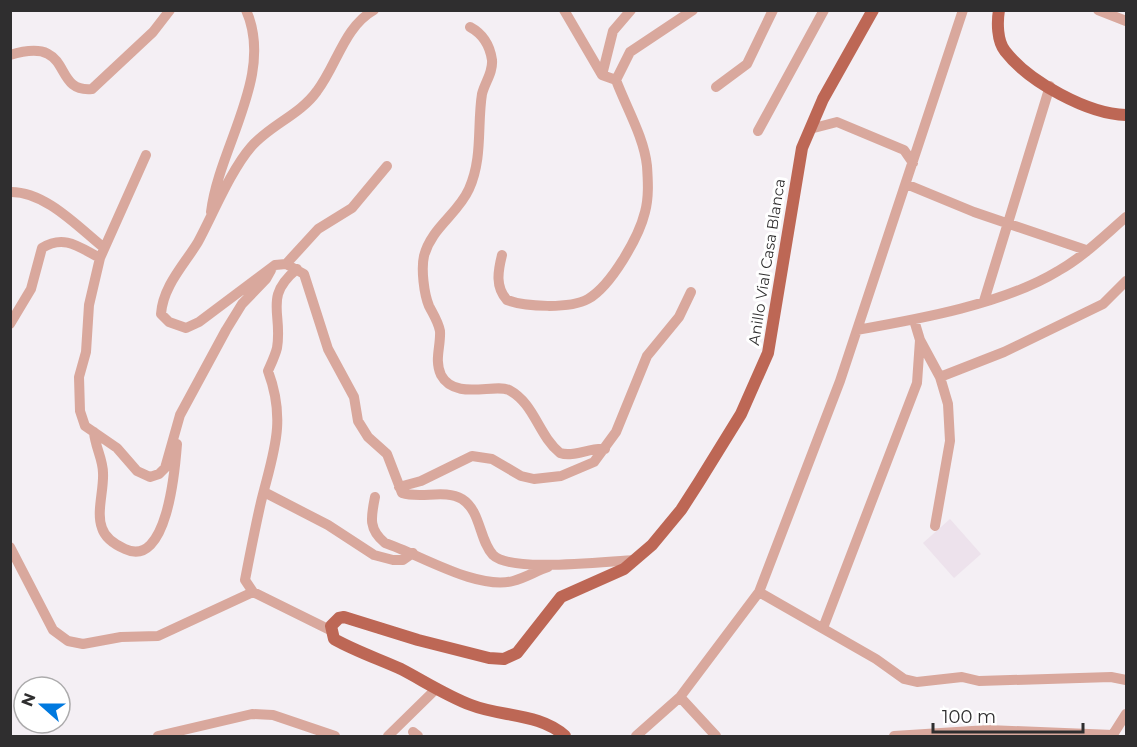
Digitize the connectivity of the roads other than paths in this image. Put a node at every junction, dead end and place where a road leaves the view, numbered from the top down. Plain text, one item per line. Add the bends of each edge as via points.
1 (170, 10) edge
2 (246, 10) edge
3 (374, 10) edge
4 (564, 10) edge
5 (631, 10) edge
6 (693, 10) edge
7 (773, 10) edge
8 (824, 10) edge
9 (873, 10) edge
10 (963, 10) edge
11 (999, 10) edge
12 (1098, 10) edge
13 (358, 15) edge
14 (1126, 21) edge
15 (470, 27) dead end
16 (10, 55) edge
17 (602, 75) junction
18 (616, 80) junction
19 (1050, 86) junction
20 (716, 87) dead end
21 (1126, 116) edge
22 (810, 129) junction
23 (758, 131) dead end
24 (146, 155) dead end
25 (913, 163) junction
26 (387, 166) dead end
27 (906, 184) junction
28 (10, 192) edge
29 (210, 218) junction
30 (1126, 218) edge
31 (1010, 224) junction
32 (103, 247) junction
33 (1086, 250) junction
34 (502, 255) dead end
35 (99, 258) junction
36 (280, 264) junction
37 (297, 269) junction
38 (1126, 281) edge
39 (691, 292) dead end
40 (984, 301) junction
41 (914, 320) junction
42 (10, 324) edge
43 (857, 330) junction
44 (920, 340) junction
45 (940, 377) junction
46 (94, 432) junction
47 (175, 432) junction
48 (605, 449) junction
49 (399, 487) junction
50 (264, 492) junction
51 (375, 497) dead end
52 (935, 526) dead end
53 (10, 547) edge
54 (413, 553) junction
55 (635, 560) junction
56 (554, 565) junction
57 (253, 592) junction
58 (759, 592) junction
59 (823, 628) junction
60 (330, 630) junction
61 (1126, 680) edge
62 (437, 688) junction
63 (680, 697) junction
64 (1126, 714) edge
65 (203, 724) junction
66 (158, 736) edge
67 (202, 736) edge
68 (335, 736) edge
69 (388, 736) edge
70 (565, 736) edge
71 (636, 736) edge
72 (716, 736) edge
73 (894, 736) edge
74 (1113, 736) edge

1 - 16 street via 153,32 92,89 75,87 44,50
2 - 29 street via 254,29 253,66 214,187
3 - 13 street
4 - 17 street
5 - 17 street via 613,31
6 - 18 street via 630,52
7 - 20 street via 747,64
8 - 23 street
9 - 22 main road, Anillo Vial Casa Blanca
10 - 25 street
11 - 19 main road via 1004,50 1024,70
12 - 14 street
13 - 29 street via 317,92 288,120 252,146
15 - 48 street via 486,41 492,67 483,92 481,135 470,188 432,237 424,258 427,298 439,329 438,365 442,377 460,388 503,388 518,396 560,453
17 - 18 street
18 - 34 street via 638,133 647,173 645,215 625,255 598,292 587,300 537,306 513,302 501,293 498,275
19 - 21 main road via 1081,105 1109,115
19 - 31 street
22 - 25 street via 837,122 904,150
22 - 55 main road, Anillo Vial Casa Blanca via 795,183 768,353 741,414 681,510
24 - 32 street
25 - 27 street
26 - 36 street via 352,208 318,229
27 - 31 street
27 - 43 street
28 - 32 street via 42,202
29 - 36 street via 162,303 161,314 169,322 186,328 200,322
30 - 33 street
31 - 33 street
31 - 40 street
32 - 35 street
33 - 40 street via 1077,260 1041,281
35 - 42 street via 66,241 53,241 42,248 31,289
35 - 46 street via 88,305 86,352 79,377 80,411 86,426
36 - 37 street
36 - 47 street via 242,304 225,330
37 - 49 street via 308,282 313,310 328,349 354,396 358,422 387,454
37 - 50 street via 285,279 276,296 277,348 268,371 276,393 278,419 272,468
38 - 45 street via 1103,304 1004,352
39 - 48 street via 679,317 647,356 628,408
40 - 41 street
41 - 43 street
41 - 44 street
43 - 58 street
44 - 45 street
44 - 59 street via 917,383
45 - 52 street via 948,404 950,441
46 - 47 street via 117,448 137,471 150,477 165,468
46 - 47 street via 103,471 100,526 113,542 136,553 155,543 162,525 173,481
48 - 49 street via 594,462 561,476 534,479 492,459 472,456 421,481
49 - 56 street via 402,494 410,496 461,499 471,509 493,555 503,562
50 - 54 street via 328,525 374,555 403,560
50 - 57 street via 245,580
51 - 54 street via 371,517 375,535
53 - 57 street via 53,630 68,641 83,644 158,636
54 - 56 street via 462,575 493,582 512,581
55 - 56 street
55 - 60 main road, Anillo Vial Casa Blanca via 612,575 561,597 517,653 504,659 418,640 344,617 334,621
57 - 60 street
58 - 59 street
58 - 63 street
59 - 61 street via 904,679 916,682 962,677 979,681 1111,677
60 - 62 main road via 340,643
62 - 69 street
62 - 70 main road via 487,711 543,722
63 - 71 street
63 - 72 street
64 - 74 street
65 - 66 street
65 - 67 street
65 - 68 street via 252,714 273,715
73 - 74 street via 988,730

